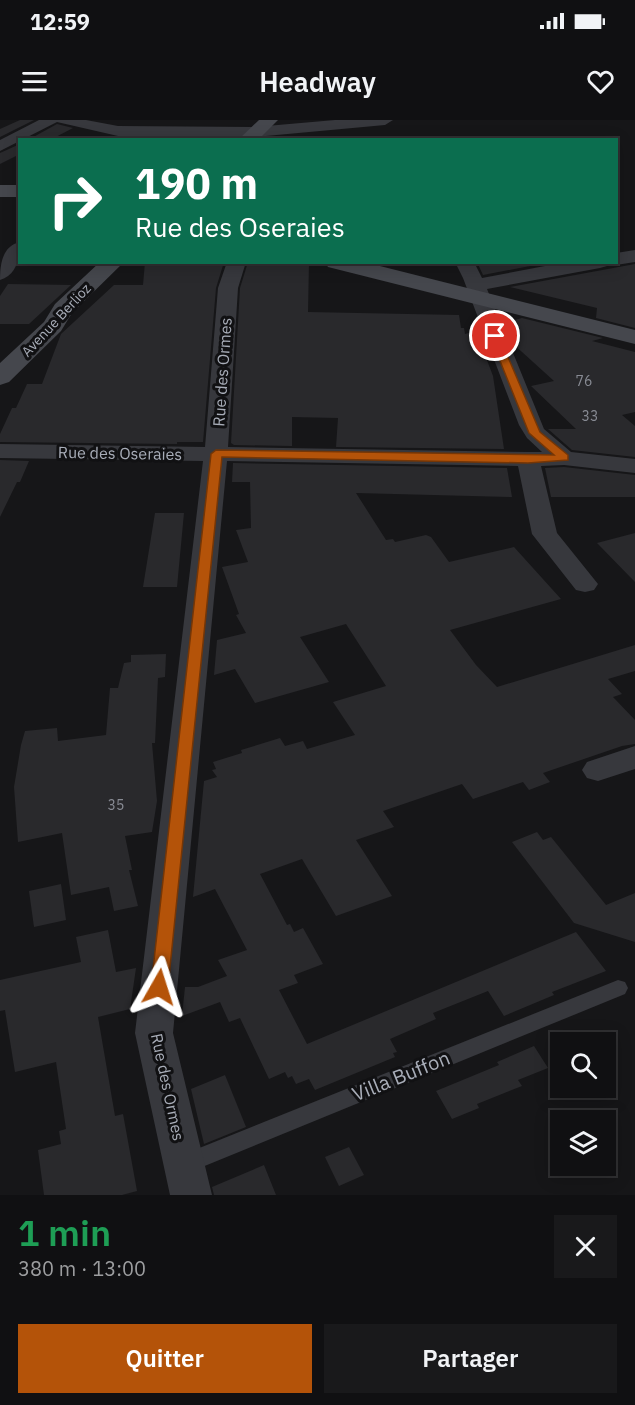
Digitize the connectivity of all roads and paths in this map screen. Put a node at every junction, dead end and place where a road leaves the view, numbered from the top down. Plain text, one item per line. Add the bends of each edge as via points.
1 (51, 120) edge
2 (63, 120) edge
3 (142, 120) edge
4 (384, 124) edge
5 (257, 130) edge
6 (114, 135) edge
7 (0, 146) edge
8 (0, 191) edge
9 (18, 191) edge
10 (18, 250) edge
11 (635, 256) edge
12 (618, 259) edge
13 (110, 264) edge
14 (236, 264) edge
15 (345, 264) edge
16 (465, 264) edge
17 (592, 264) edge
18 (0, 273) edge
19 (478, 292) junction
20 (635, 336) edge
21 (0, 377) edge
22 (0, 451) edge
23 (216, 454) junction
24 (564, 458) junction
25 (528, 459) junction
26 (635, 466) edge
27 (585, 584) dead end
28 (635, 757) edge
29 (598, 770) dead end
30 (618, 988) dead end
31 (188, 1180) edge

1 - 7 street
2 - 6 street
3 - 6 street
4 - 5 street
5 - 6 street
8 - 9 street
10 - 18 street
11 - 12 street
13 - 21 street, Avenue Berlioz
14 - 23 street, Rue des Ormes via 228,288
15 - 19 street
16 - 19 street
17 - 19 street
19 - 20 street
19 - 24 street via 530,425
22 - 23 street, Rue des Oseraies
23 - 25 street, Rue des Oseraies
23 - 31 street, Rue des Ormes via 154,1033
24 - 25 street, Rue des Oseraies
24 - 26 street, Rue des Oseraies
25 - 27 street via 544,534
28 - 29 street
30 - 31 lane, Villa Buffon

